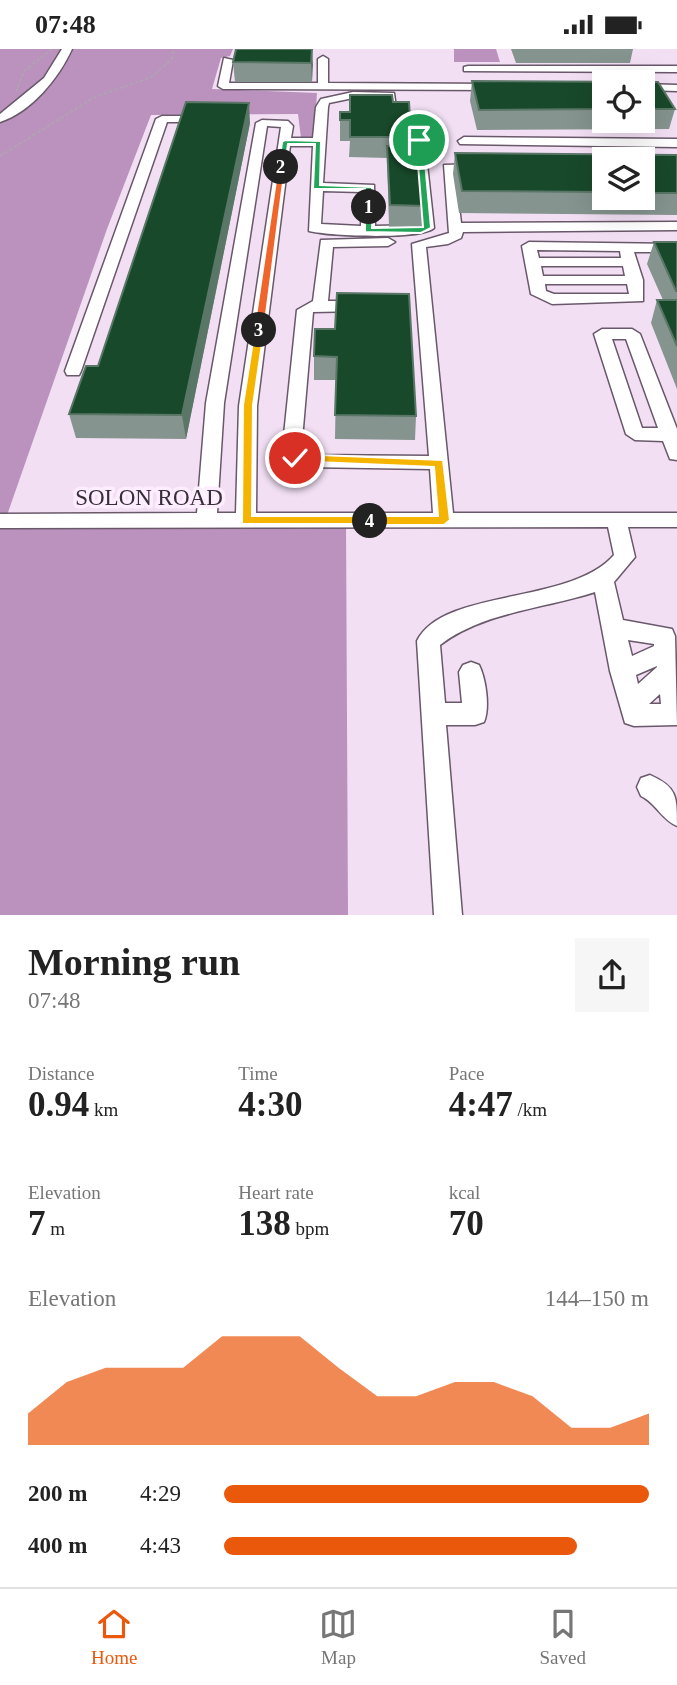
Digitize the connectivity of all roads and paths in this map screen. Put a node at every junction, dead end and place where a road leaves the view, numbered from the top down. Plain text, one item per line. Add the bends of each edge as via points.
1 (52, 49) edge
2 (67, 49) edge
3 (174, 49) edge
4 (323, 59) dead end
5 (228, 61) dead end
6 (677, 69) edge
7 (470, 74) dead end
8 (323, 87) junction
9 (655, 87) edge
10 (677, 87) edge
11 (390, 95) junction
12 (655, 96) edge
13 (677, 96) edge
14 (13, 98) dead end
15 (0, 119) edge
16 (222, 119) edge
17 (243, 120) edge
18 (262, 123) junction
19 (464, 141) dead end
20 (285, 142) junction
21 (319, 142) junction
22 (677, 143) edge
23 (0, 156) edge
24 (500, 168) edge
25 (316, 187) junction
26 (677, 226) edge
27 (455, 228) junction
28 (368, 230) junction
29 (419, 244) junction
30 (626, 247) junction
31 (677, 248) edge
32 (241, 252) junction
33 (270, 253) junction
34 (531, 262) junction
35 (631, 262) junction
36 (320, 306) junction
37 (385, 306) edge
38 (73, 371) dead end
39 (673, 435) edge
40 (677, 454) edge
41 (439, 463) junction
42 (444, 520) junction
43 (616, 520) junction
44 (677, 520) edge
45 (0, 521) edge
46 (206, 521) junction
47 (246, 521) junction
48 (602, 578) junction
49 (613, 628) junction
50 (667, 661) junction
51 (622, 671) junction
52 (471, 672) dead end
53 (631, 705) junction
54 (433, 714) junction
55 (649, 787) dead end
56 (677, 813) edge
57 (448, 915) edge

1 - 14 path via 24,71
2 - 15 street via 53,75
3 - 23 path via 172,59 151,77 95,97
4 - 8 street
5 - 8 street via 223,86
6 - 7 street via 610,69 616,80
8 - 11 street via 510,91
9 - 10 street
11 - 21 street via 325,101
11 - 28 street via 390,110 416,118 427,228
12 - 13 street
16 - 38 street via 162,119
17 - 18 street
18 - 20 street via 285,123
18 - 32 street
19 - 22 street
20 - 21 street
20 - 33 street
21 - 25 street
24 - 27 street via 448,168
25 - 28 street via 369,188
25 - 28 street via 314,228
26 - 27 street
27 - 29 street via 456,235 450,239
29 - 36 lane via 326,243
29 - 41 street via 418,306
30 - 31 street
30 - 34 street via 529,246
30 - 35 street
32 - 33 lane
32 - 46 street via 215,403
33 - 47 street via 248,405
34 - 35 street
34 - 35 street via 536,280 636,280
36 - 37 street
36 - 41 street via 305,310 291,454 305,461
39 - 39 lane via 632,334 602,334 635,434
39 - 40 street
41 - 42 street
42 - 43 street, SOLON ROAD
42 - 47 street, SOLON ROAD
43 - 44 street, SOLON ROAD
43 - 48 street via 625,557
45 - 46 street, SOLON ROAD
46 - 47 street, SOLON ROAD
48 - 49 street
48 - 54 street via 545,598 479,611 442,626 428,641
49 - 50 street via 664,636
49 - 51 street
50 - 51 street
50 - 53 street
50 - 53 street via 675,715 634,715
51 - 53 street
52 - 54 street via 475,714
54 - 57 street
55 - 56 street via 665,797

